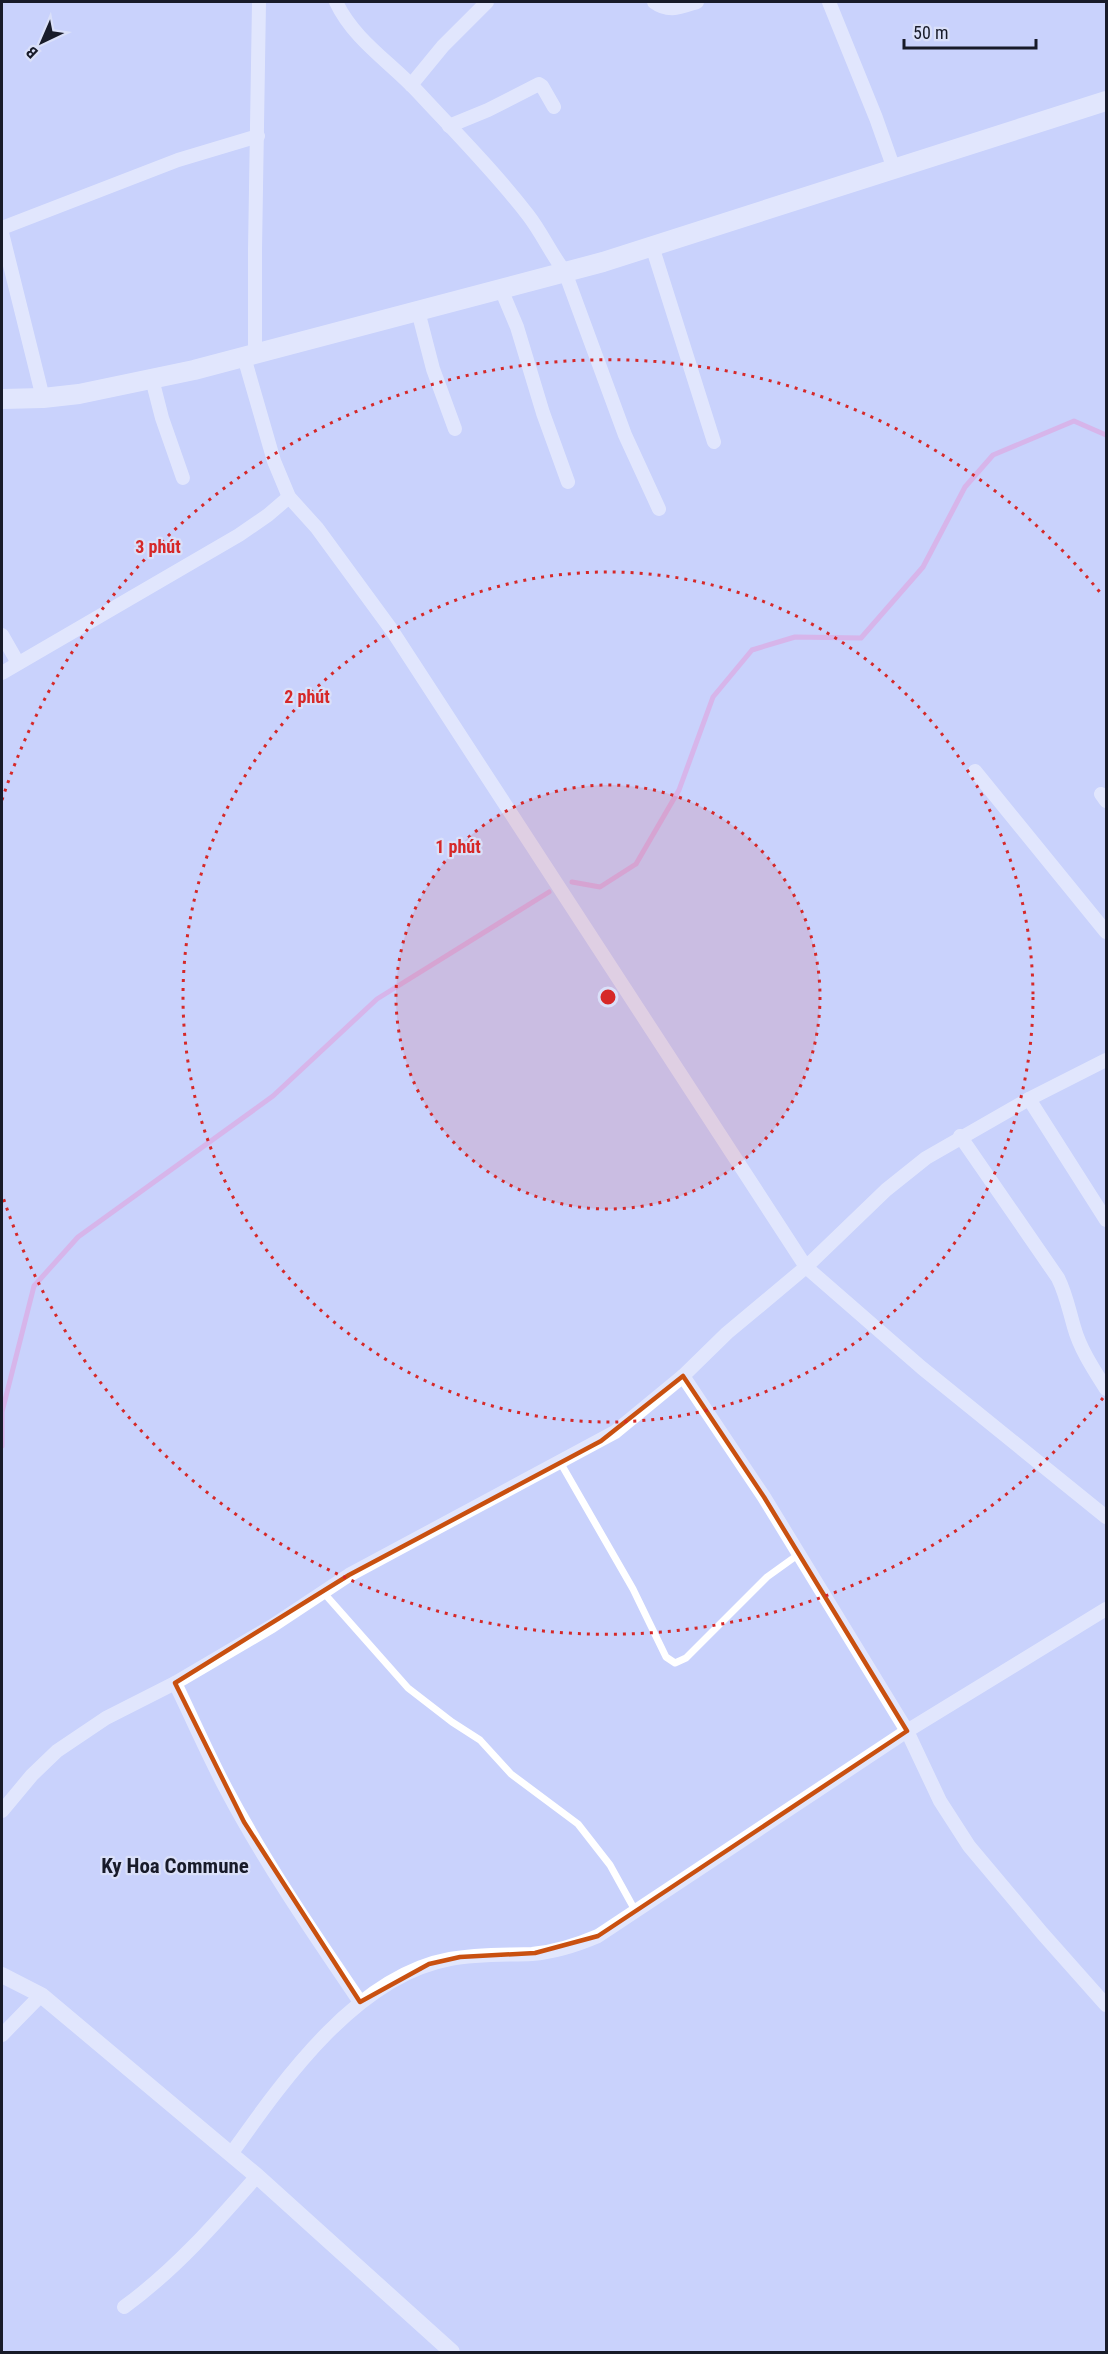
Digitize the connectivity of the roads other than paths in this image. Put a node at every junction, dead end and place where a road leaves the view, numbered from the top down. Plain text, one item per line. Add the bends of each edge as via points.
1 (260, 2) edge
2 (336, 2) edge
3 (487, 2) edge
4 (654, 2) edge
5 (697, 2) edge
6 (828, 2) edge
7 (411, 85) junction
8 (1107, 100) edge
9 (554, 107) dead end
10 (449, 126) junction
11 (258, 136) junction
12 (894, 169) junction
13 (2, 228) edge
14 (2, 233) edge
15 (652, 246) junction
16 (565, 272) junction
17 (501, 289) junction
18 (418, 311) junction
19 (250, 355) junction
20 (152, 378) junction
21 (43, 398) junction
22 (2, 399) edge
23 (455, 429) dead end
24 (714, 442) dead end
25 (183, 478) dead end
26 (568, 482) dead end
27 (290, 497) junction
28 (659, 509) dead end
29 (2, 635) edge
30 (18, 663) junction
31 (2, 673) edge
32 (975, 771) dead end
33 (1107, 932) edge
34 (1107, 1060) edge
35 (1029, 1099) junction
36 (960, 1136) junction
37 (1107, 1220) edge
38 (806, 1267) junction
39 (683, 1376) junction
40 (1107, 1389) edge
41 (560, 1462) junction
42 (1107, 1517) edge
43 (799, 1554) junction
44 (323, 1592) junction
45 (1107, 1610) edge
46 (174, 1683) junction
47 (907, 1731) junction
48 (2, 1811) edge
49 (636, 1912) junction
50 (2, 1975) edge
51 (41, 1995) junction
52 (360, 2002) junction
53 (1107, 2005) edge
54 (2, 2035) edge
55 (231, 2154) junction
56 (257, 2176) junction
57 (124, 2307) dead end
58 (452, 2352) edge

1 - 11 street
2 - 7 street via 357,34
3 - 7 street
4 - 5 street via 676,9
6 - 12 street
7 - 10 street
8 - 12 main road
9 - 10 street via 539,84
10 - 16 street via 528,215
11 - 13 street via 178,160
11 - 19 street
12 - 15 main road
14 - 21 street
15 - 16 main road
15 - 24 street
16 - 17 main road
16 - 28 street via 625,435
17 - 18 main road
17 - 26 street
18 - 19 main road
18 - 23 street via 433,369
19 - 20 main road
19 - 27 street via 274,461
20 - 21 main road
20 - 25 street
21 - 22 main road
27 - 30 street via 239,535
27 - 38 street via 391,629
29 - 30 street
30 - 31 street
32 - 33 street
34 - 35 street
35 - 36 street
35 - 37 street
36 - 38 street via 886,1190
36 - 40 street via 1058,1278 1074,1328
38 - 39 street
38 - 42 street via 922,1368
39 - 41 street via 615,1432
39 - 43 street
41 - 43 lane via 633,1589 666,1657 675,1663 686,1658 767,1578
41 - 44 street
43 - 47 street
44 - 46 street
44 - 49 lane via 408,1688 480,1740 511,1774 578,1824 610,1865
45 - 47 street
46 - 48 street via 73,1740 40,1767
46 - 52 street via 244,1822
47 - 49 street
47 - 53 street via 940,1801 969,1846
49 - 52 street via 598,1936 568,1947 460,1957 429,1964
50 - 51 street
51 - 54 street
51 - 55 street
52 - 55 street via 290,2073
55 - 56 street
56 - 57 street via 205,2235 159,2280
56 - 58 street

